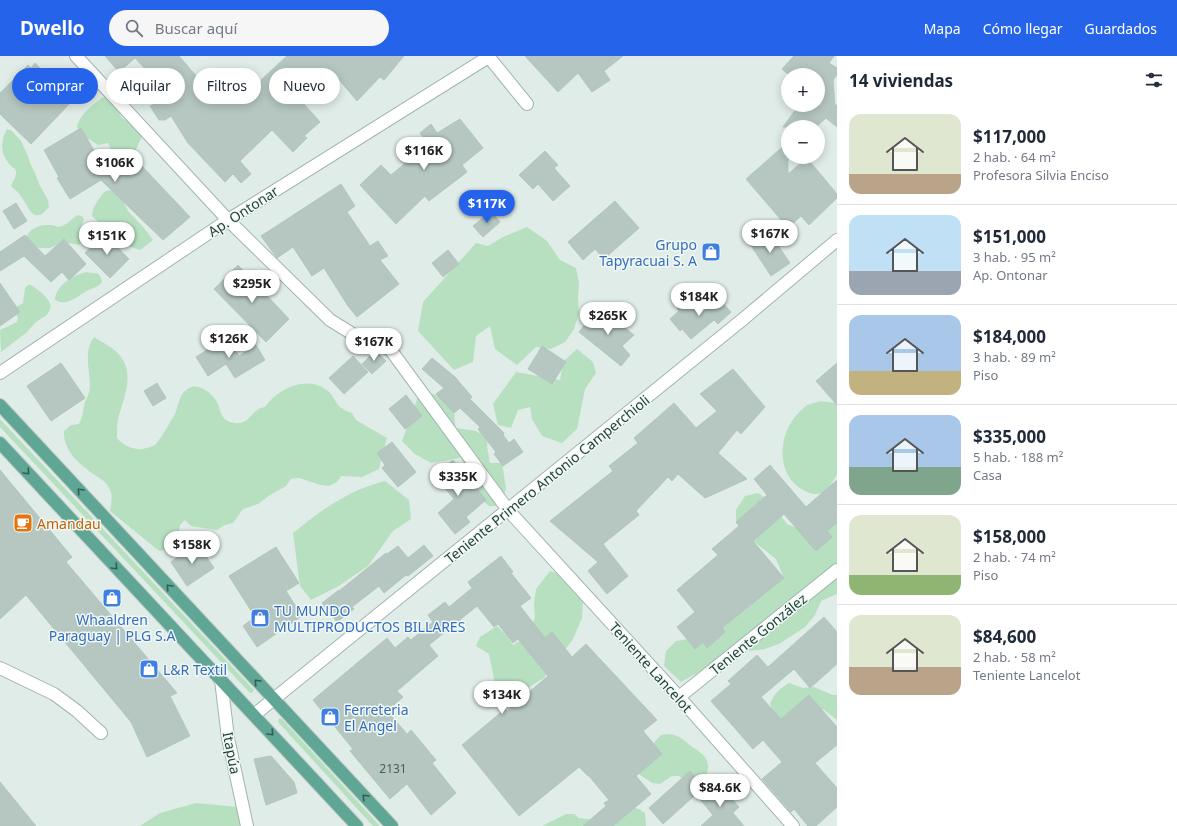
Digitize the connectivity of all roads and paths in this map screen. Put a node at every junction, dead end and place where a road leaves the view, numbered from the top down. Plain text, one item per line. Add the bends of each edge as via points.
1 (76, 56) edge
2 (489, 56) edge
3 (527, 104) dead end
4 (228, 220) junction
5 (837, 240) edge
6 (0, 373) edge
7 (0, 405) edge
8 (0, 443) edge
9 (508, 510) junction
10 (837, 570) edge
11 (0, 668) edge
12 (221, 680) junction
13 (679, 697) junction
14 (274, 699) junction
15 (254, 715) junction
16 (101, 733) dead end
17 (246, 826) edge
18 (357, 826) edge
19 (392, 826) edge
20 (792, 826) edge

1 - 4 street
2 - 3 street
2 - 4 street, Ap. Ontonar
4 - 6 street, Ap. Ontonar
4 - 9 street, Teniente Lancelot via 330,320 364,341 390,349
5 - 9 street, Teniente Primero Antonio Camperchioli
14 -> 7 main road
8 -> 12 main road
9 - 13 street, Teniente Lancelot
9 - 14 street, Teniente Primero Antonio Camperchioli
10 - 13 street, Teniente González
11 - 16 street via 54,694 78,711
12 - 15 main road
12 - 17 street, Itapúa via 228,738
13 - 20 street, Teniente Lancelot
14 - 15 street, Teniente Primero Antonio Camperchioli
19 -> 14 main road
15 -> 18 main road

